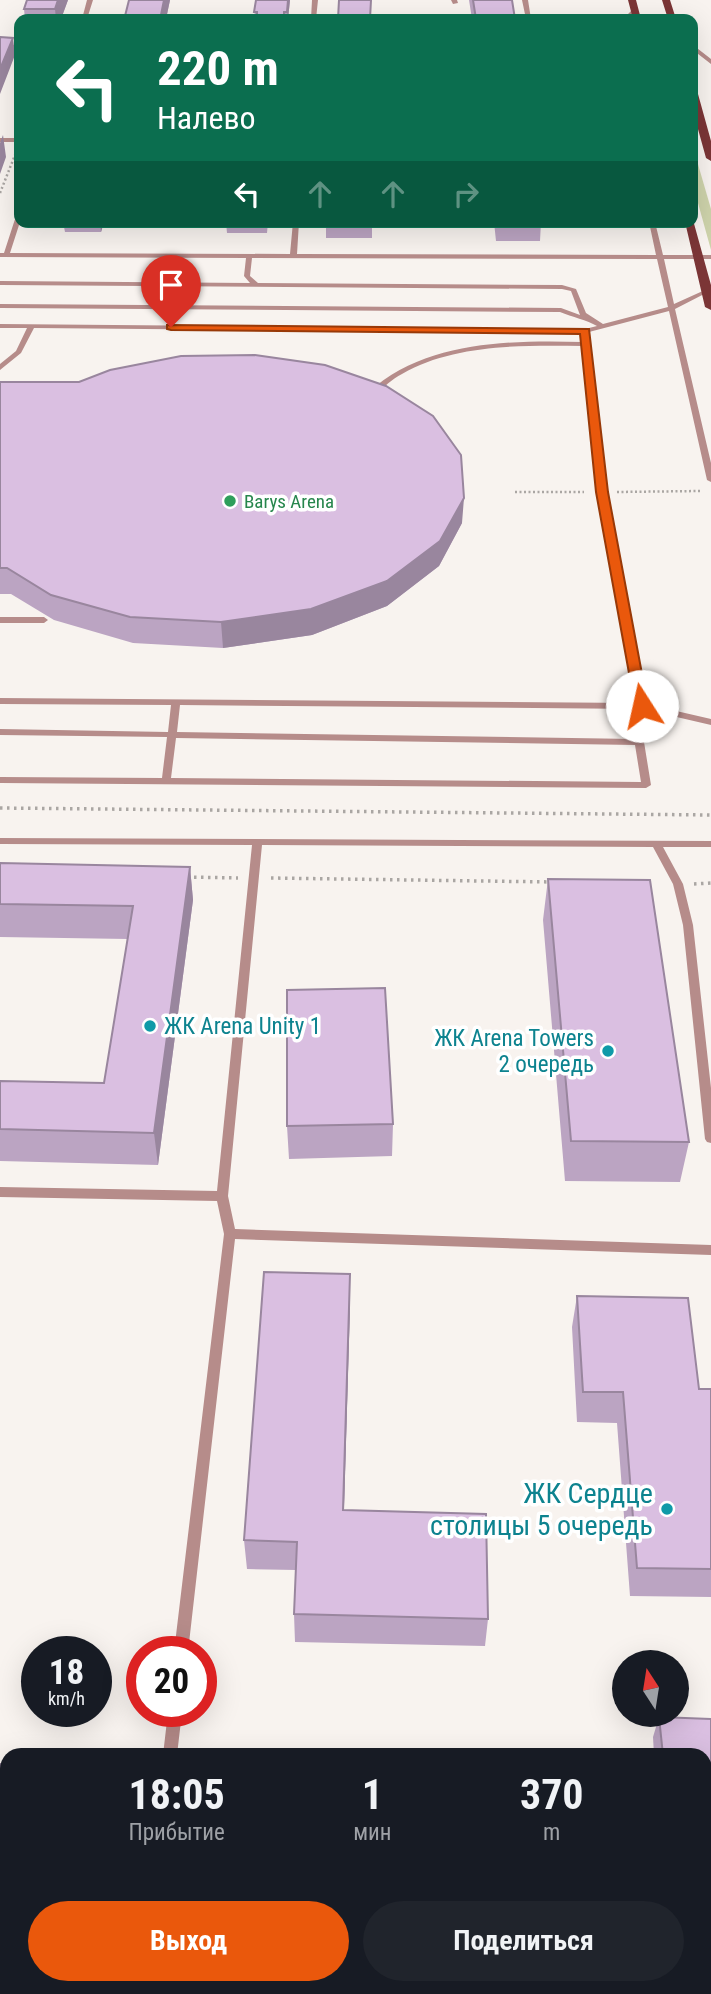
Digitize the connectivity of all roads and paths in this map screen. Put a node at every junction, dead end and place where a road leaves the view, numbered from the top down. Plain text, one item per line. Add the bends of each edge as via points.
1 (698, 112) edge
2 (14, 158) edge
3 (711, 158) edge
4 (0, 193) edge
5 (14, 228) edge
6 (295, 228) edge
7 (653, 228) edge
8 (691, 228) edge
9 (3, 256) edge
10 (249, 256) junction
11 (293, 257) junction
12 (660, 257) junction
13 (698, 257) junction
14 (711, 257) edge
15 (0, 283) edge
16 (256, 285) junction
17 (707, 291) junction
18 (0, 306) edge
19 (711, 307) edge
20 (671, 308) junction
21 (600, 325) junction
22 (0, 326) edge
23 (32, 326) junction
24 (585, 331) junction
25 (587, 344) junction
26 (0, 368) edge
27 (372, 393) edge
28 (711, 480) edge
29 (0, 620) edge
30 (44, 620) dead end
31 (0, 701) edge
32 (176, 702) junction
33 (642, 706) junction
34 (668, 712) junction
35 (711, 722) edge
36 (0, 732) edge
37 (170, 734) junction
38 (639, 742) junction
39 (0, 780) edge
40 (166, 781) junction
41 (0, 808) edge
42 (711, 816) edge
43 (0, 841) edge
44 (257, 842) junction
45 (711, 844) edge
46 (657, 845) junction
47 (173, 877) edge
48 (253, 878) junction
49 (555, 883) edge
50 (711, 883) edge
51 (678, 884) junction
52 (711, 1139) edge
53 (0, 1192) edge
54 (222, 1196) junction
55 (230, 1234) junction
56 (711, 1250) edge
57 (183, 1636) edge
58 (173, 1727) edge
59 (171, 1748) edge

1 - 3 main road
2 - 4 path
5 - 9 lane
6 - 11 lane
7 - 12 lane
8 - 13 main road
9 - 10 lane
10 - 11 lane
10 - 16 lane via 247,276
11 - 12 lane
12 - 13 lane
12 - 20 lane
13 - 14 lane
13 - 17 main road
15 - 16 lane
16 - 21 lane via 562,287 574,290 580,309
17 - 19 main road
17 - 20 lane
18 - 21 lane via 561,310
20 - 21 lane
20 - 28 lane
21 - 24 lane
22 - 23 lane
23 - 24 lane
23 - 26 lane via 19,352
24 - 25 lane
25 - 27 lane via 529,342 464,349 402,370
25 - 33 lane via 602,492
29 - 30 lane
31 - 32 lane
32 - 33 lane
32 - 37 lane
33 - 34 lane
34 - 35 lane
34 - 38 lane via 641,721
36 - 37 lane
37 - 38 lane
37 - 40 lane
38 - 40 lane via 646,785
39 - 40 lane
41 - 42 path
43 - 44 lane
44 - 46 lane
44 - 48 lane
45 - 46 lane
46 - 51 lane
47 - 48 path
48 - 49 path
48 - 54 lane
50 - 51 path
51 - 52 lane via 688,925
53 - 54 lane
54 - 55 lane
55 - 56 lane
55 - 57 lane
58 - 59 lane

